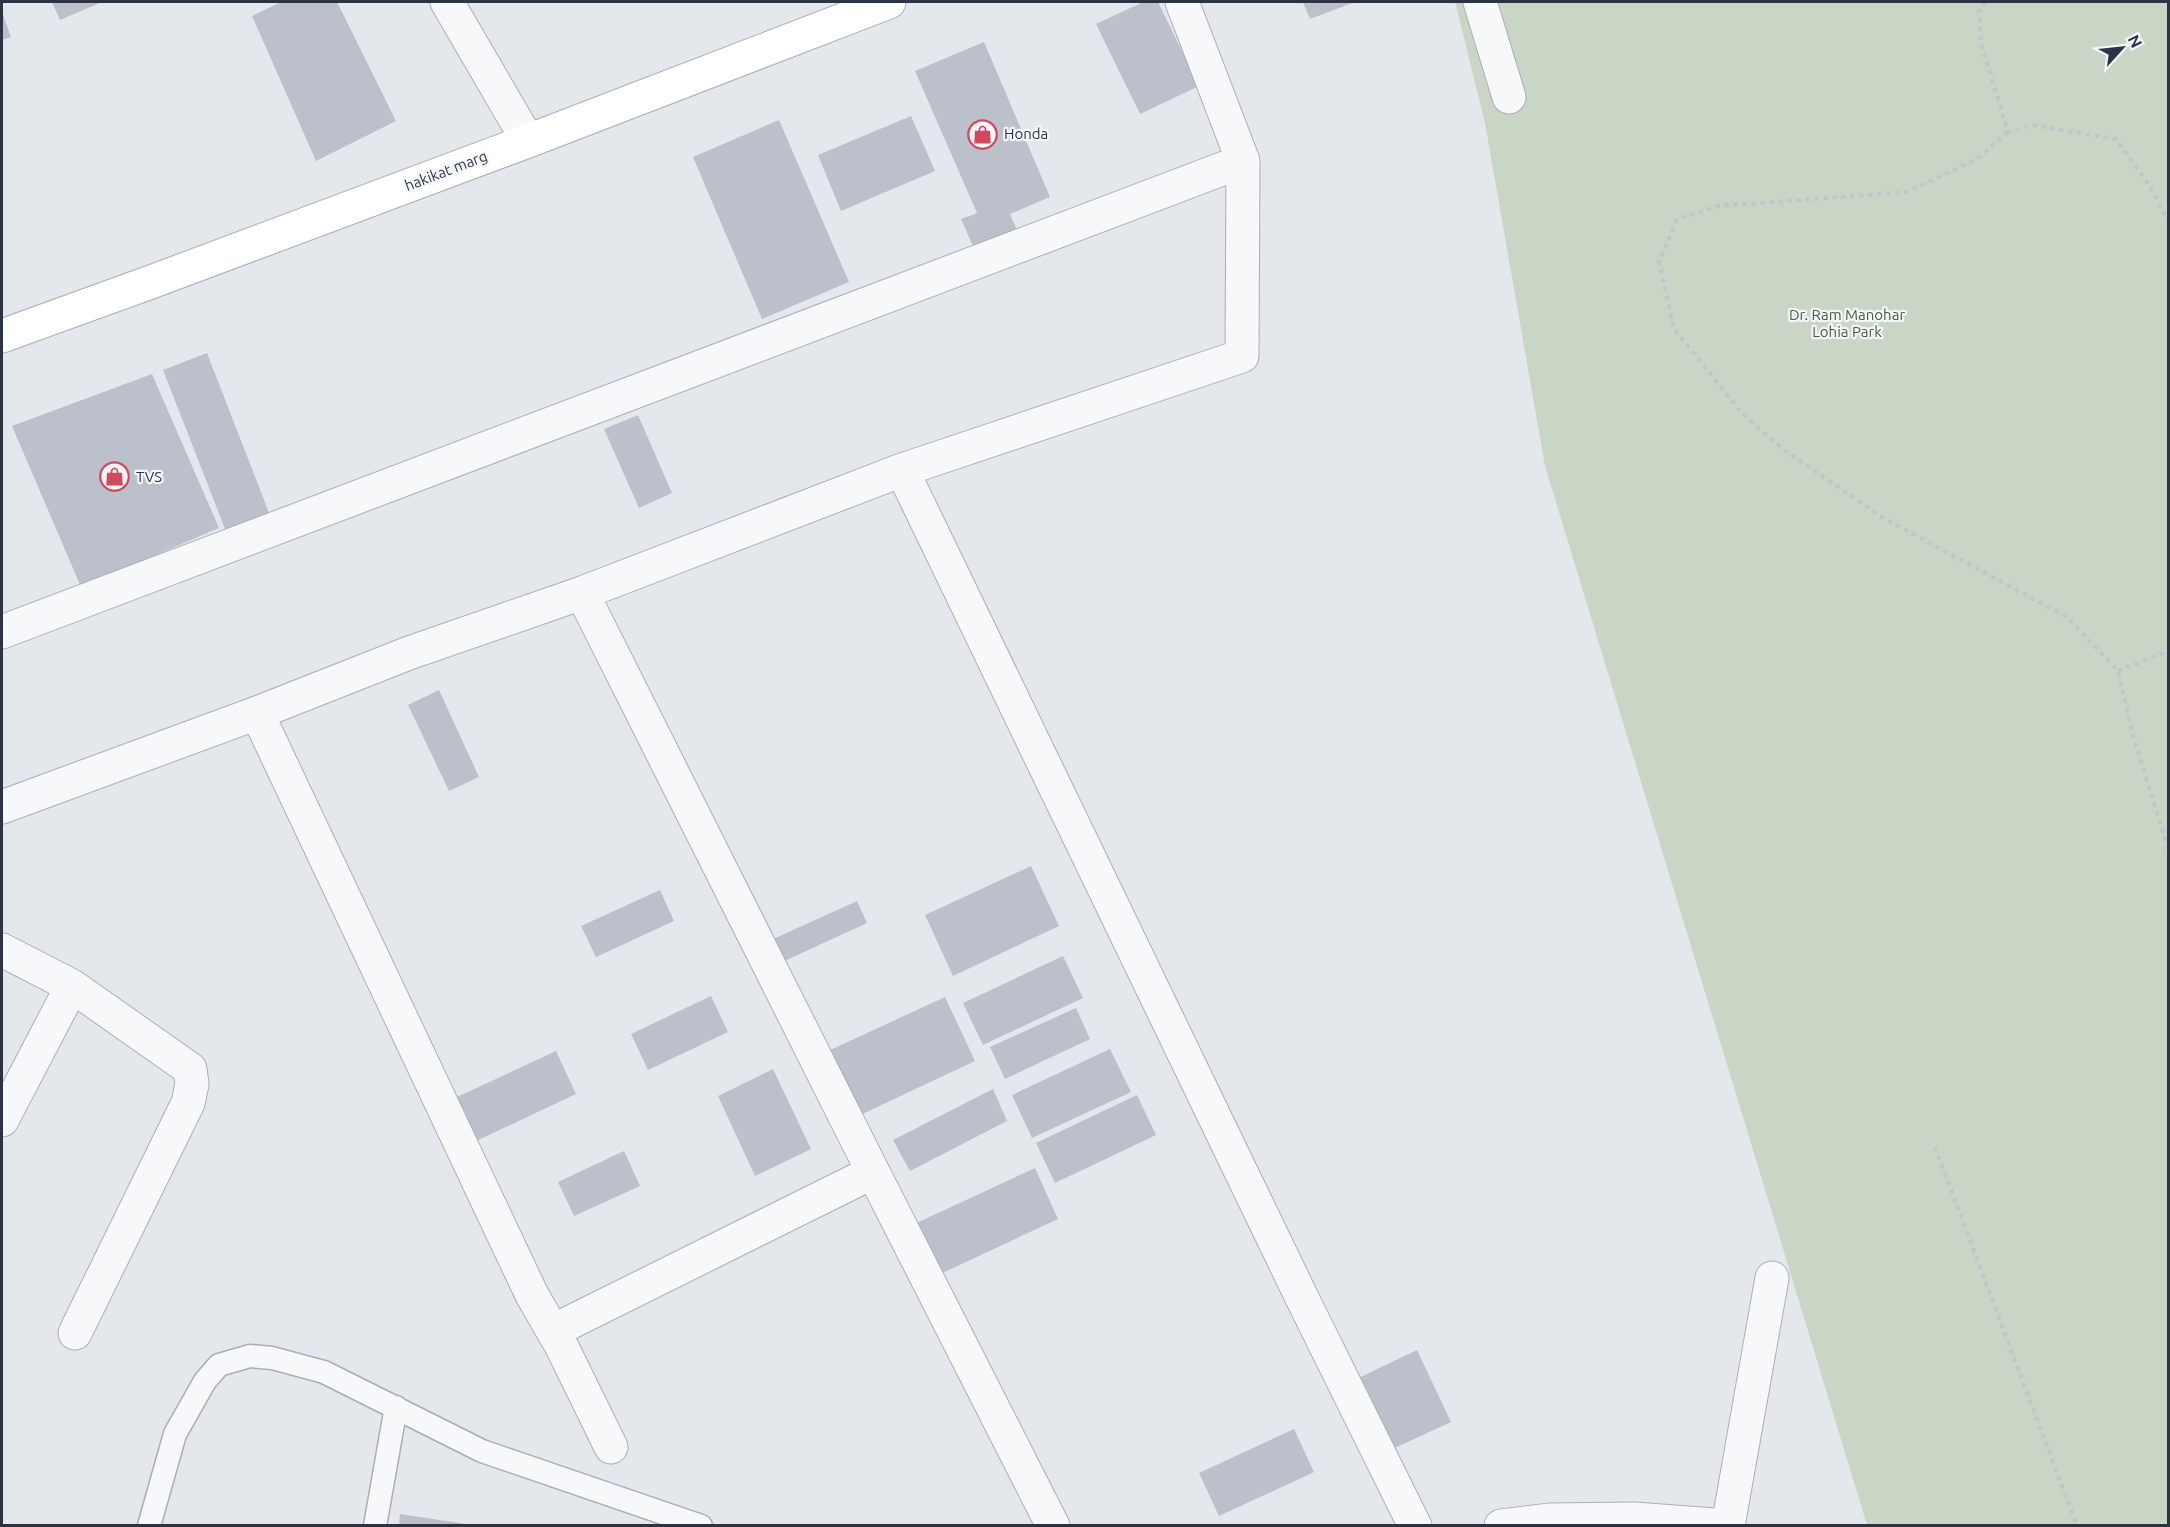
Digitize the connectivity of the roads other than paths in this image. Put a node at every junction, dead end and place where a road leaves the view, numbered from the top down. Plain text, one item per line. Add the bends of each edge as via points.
1 (447, 2) edge
2 (1182, 2) edge
3 (1480, 2) edge
4 (881, 3) edge
5 (1509, 97) dead end
6 (528, 141) junction
7 (1243, 161) junction
8 (2, 336) edge
9 (902, 470) junction
10 (582, 593) junction
11 (2, 632) edge
12 (257, 713) junction
13 (2, 807) edge
14 (2, 950) edge
15 (72, 986) junction
16 (2, 1120) edge
17 (873, 1172) junction
18 (1772, 1278) dead end
19 (553, 1331) junction
20 (75, 1333) dead end
21 (396, 1407) junction
22 (611, 1447) dead end
23 (149, 1526) edge
24 (375, 1526) edge
25 (701, 1526) edge
26 (1053, 1526) edge
27 (1414, 1526) edge
28 (1501, 1526) edge

1 - 6 street
2 - 7 street
3 - 5 street
4 - 6 street, hakikat marg
6 - 8 street, hakikat marg
7 - 9 street via 1242,356
7 - 11 street
9 - 10 street
9 - 27 street
10 - 12 street via 409,653
10 - 17 street
12 - 13 street
12 - 19 street via 532,1295
14 - 15 street
15 - 16 street
15 - 20 street via 190,1069 192,1084 188,1104
17 - 19 street
17 - 26 street
18 - 28 street via 1728,1526 1634,1518 1550,1520
19 - 22 street
21 - 23 lane via 324,1372 272,1358 250,1356 219,1365 175,1434
21 - 24 lane
21 - 25 lane via 482,1451

